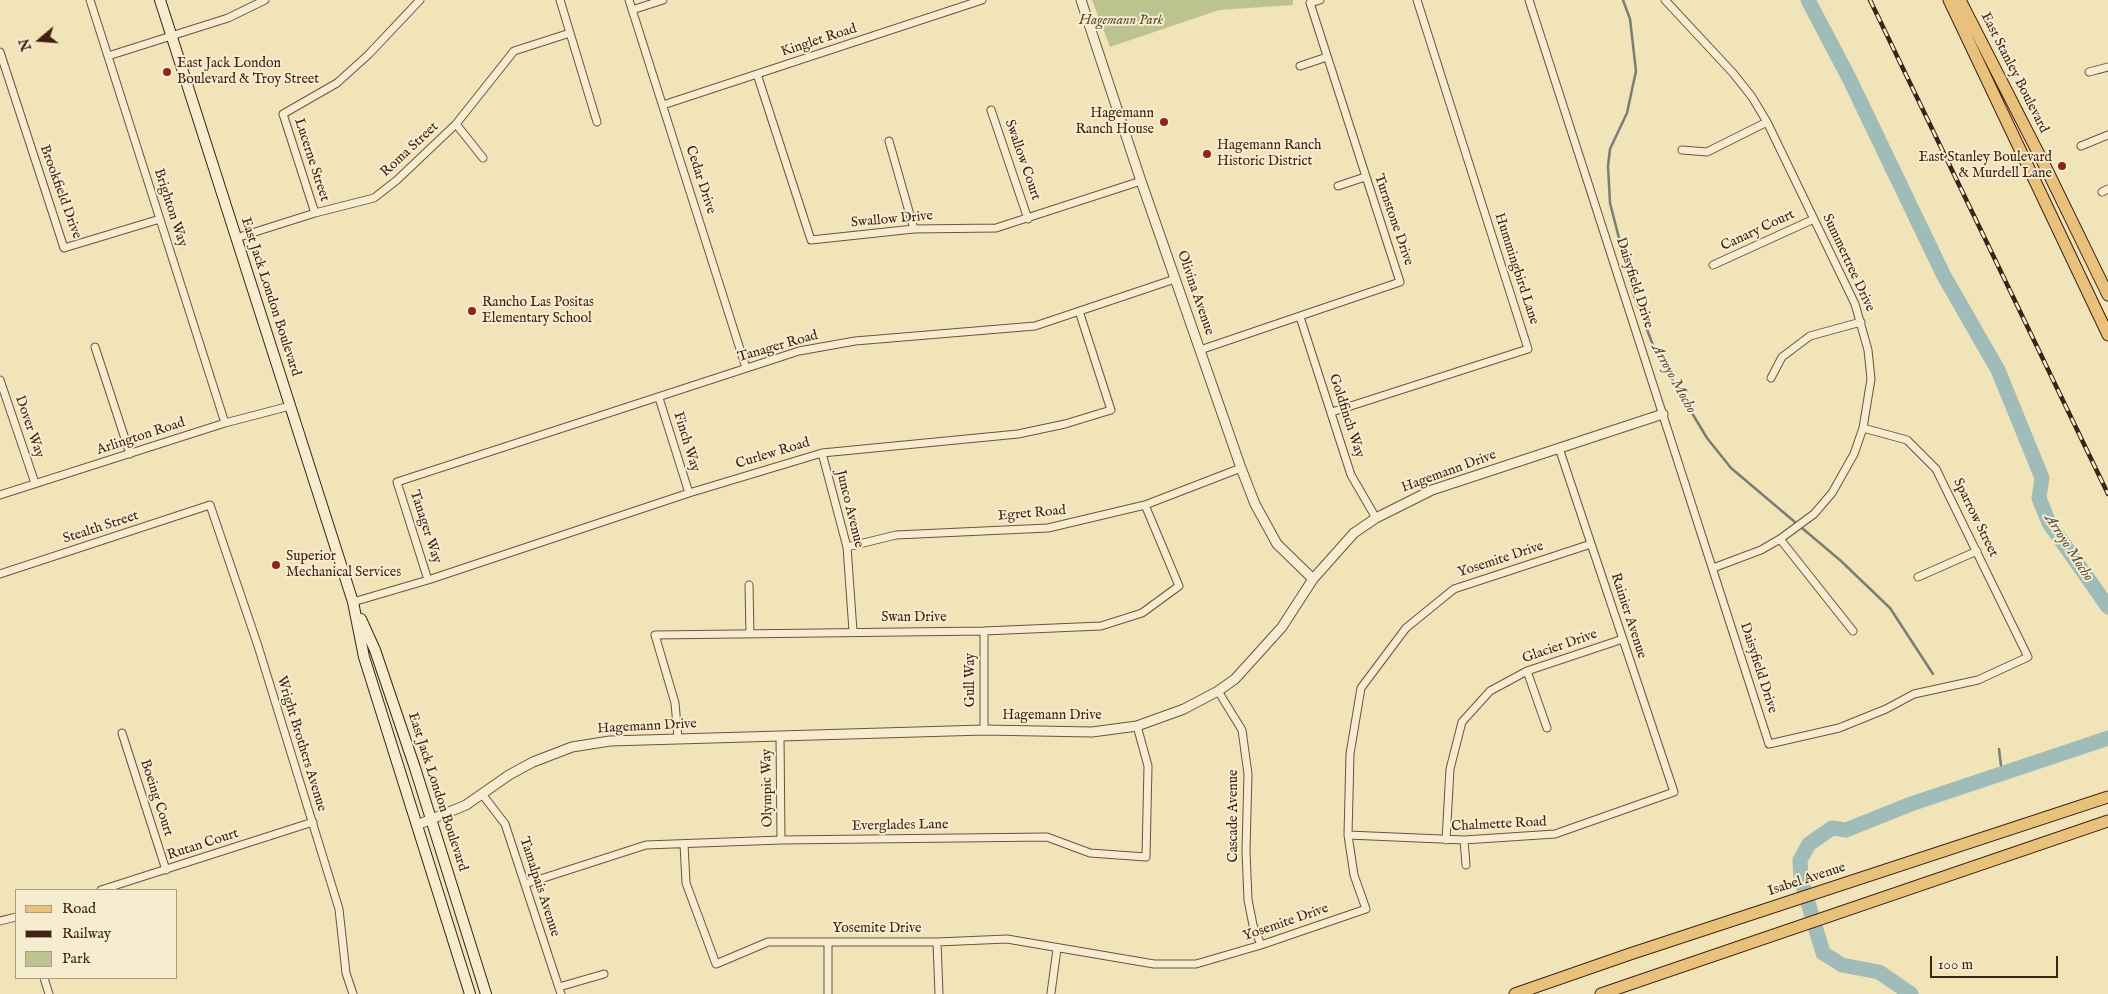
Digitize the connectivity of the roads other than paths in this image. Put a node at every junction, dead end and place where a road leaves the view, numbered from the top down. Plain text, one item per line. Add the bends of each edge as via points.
1 (90, 0) edge
2 (160, 0) edge
3 (265, 0) edge
4 (420, 0) edge
5 (560, 0) edge
6 (629, 0) edge
7 (663, 0) edge
8 (982, 0) edge
9 (1081, 0) edge
10 (1320, 0) edge
11 (1417, 0) edge
12 (1529, 0) edge
13 (1665, 0) edge
14 (1949, 0) edge
15 (1960, 0) edge
16 (632, 10) junction
17 (570, 33) junction
18 (172, 36) junction
19 (0, 52) edge
20 (108, 56) junction
21 (1327, 57) junction
22 (1300, 66) dead end
23 (2108, 66) edge
24 (2089, 72) dead end
25 (757, 74) junction
26 (663, 105) junction
27 (991, 110) dead end
28 (597, 122) dead end
29 (1767, 122) junction
30 (456, 124) junction
31 (2108, 135) edge
32 (888, 141) dead end
33 (2081, 146) dead end
34 (1682, 150) dead end
35 (483, 158) dead end
36 (1365, 177) junction
37 (1141, 181) junction
38 (1338, 186) dead end
39 (315, 213) junction
40 (1028, 218) junction
41 (160, 219) junction
42 (1814, 219) junction
43 (914, 229) junction
44 (236, 238) junction
45 (1713, 265) dead end
46 (1176, 279) junction
47 (2108, 295) edge
48 (1079, 311) junction
49 (1300, 317) junction
50 (1861, 322) junction
51 (2108, 335) edge
52 (95, 347) dead end
53 (1200, 350) junction
54 (746, 368) junction
55 (1771, 378) dead end
56 (0, 380) edge
57 (2, 390) edge
58 (659, 398) junction
59 (290, 406) junction
60 (1332, 412) junction
61 (1663, 414) junction
62 (225, 423) junction
63 (1863, 428) junction
64 (1559, 448) junction
65 (822, 453) junction
66 (130, 454) junction
67 (1241, 468) junction
68 (397, 482) joint
69 (35, 483) junction
70 (689, 493) junction
71 (0, 495) edge
72 (210, 505) joint
73 (1145, 505) junction
74 (1376, 518) junction
75 (1780, 539) junction
76 (1591, 544) junction
77 (847, 547) junction
78 (1977, 551) junction
79 (1713, 568) junction
80 (0, 574) edge
81 (1918, 577) dead end
82 (1313, 579) junction
83 (428, 580) junction
84 (749, 585) dead end
85 (353, 602) junction
86 (852, 631) junction
87 (984, 631) junction
88 (1853, 631) dead end
89 (750, 634) junction
90 (1623, 639) junction
91 (1527, 671) junction
92 (1218, 692) junction
93 (1137, 726) junction
94 (1548, 728) dead end
95 (984, 730) junction
96 (122, 733) dead end
97 (780, 736) junction
98 (678, 738) junction
99 (1769, 744) joint
100 (1674, 792) joint
101 (482, 794) junction
102 (2108, 797) edge
103 (432, 819) junction
104 (2108, 820) edge
105 (313, 822) junction
106 (417, 825) junction
107 (1348, 835) junction
108 (782, 840) junction
109 (1446, 840) junction
110 (1464, 840) junction
111 (684, 844) junction
112 (1466, 865) dead end
113 (166, 870) junction
114 (525, 884) junction
115 (105, 889) edge
116 (15, 917) edge
117 (0, 921) edge
118 (828, 942) junction
119 (937, 942) junction
120 (1261, 946) junction
121 (1057, 949) junction
122 (604, 974) dead end
123 (44, 979) edge
124 (560, 991) edge
125 (1051, 993) edge
126 (49, 994) edge
127 (353, 994) edge
128 (470, 994) edge
129 (486, 994) edge
130 (828, 994) edge
131 (939, 994) edge
132 (1516, 994) edge
133 (1601, 994) edge

1 - 20 street, Brighton Way
2 - 18 main road, East Jack London Boulevard
3 - 18 street via 228,18
4 - 39 street, Lucerne Street via 368,55 337,82 283,114
5 - 17 street
6 - 16 street, Cedar Drive
7 - 16 street
8 - 25 street, Kinglet Road
9 - 37 street, Olivina Avenue
10 - 21 street, Turnstone Drive via 1310,3
11 - 60 street, Hummingbird Lane via 1528,349
12 - 61 street, Daisyfield Drive
13 - 29 street, Summertree Drive via 1733,72
14 - 51 main road, East Stanley Boulevard
15 - 47 main road, East Stanley Boulevard
16 - 26 street, Cedar Drive
17 - 28 street
17 - 30 street, Roma Street via 514,51
18 - 20 street
18 - 44 main road, East Jack London Boulevard
19 - 41 street, Brookfield Drive via 64,248
20 - 41 street, Brighton Way
21 - 22 street
21 - 36 street, Turnstone Drive
23 - 24 street
25 - 26 street, Kinglet Road
25 - 43 street, Swallow Drive via 811,240
26 - 54 street, Cedar Drive
27 - 40 street, Swallow Court
29 - 34 street via 1708,152
29 - 42 street, Summertree Drive
30 - 35 street
30 - 39 street, Roma Street via 374,198
31 - 33 street
32 - 43 street
36 - 38 street
36 - 49 street, Turnstone Drive via 1400,282
37 - 40 street, Swallow Drive
37 - 46 street, Olivina Avenue
39 - 44 street, Roma Street
40 - 43 street, Swallow Drive via 996,228
41 - 62 street, Brighton Way
42 - 45 street, Canary Court
42 - 50 street, Summertree Drive
44 - 59 main road, East Jack London Boulevard
46 - 48 street, Tanager Road
46 - 53 street, Olivina Avenue
48 - 54 street, Tanager Road via 1035,326 855,341 799,351
48 - 65 street, Curlew Road via 1111,410 1018,434
49 - 53 street, Turnstone Drive
49 - 60 street, Goldfinch Way
50 - 55 street via 1810,336 1782,357
50 - 63 street, Summertree Drive via 1871,379
52 - 66 street
53 - 67 street, Olivina Avenue
54 - 58 street, Tanager Road
56 - 57 street, Dover Way
57 - 69 street, Dover Way
58 - 68 street, Tanager Road
58 - 70 street, Finch Way
59 - 62 street, Arlington Road
59 - 85 main road, East Jack London Boulevard
60 - 74 street, Goldfinch Way via 1351,475
61 - 64 street, Hagemann Drive
61 - 79 street, Daisyfield Drive
62 - 66 street, Arlington Road
63 - 75 street, Summertree Drive via 1854,454 1832,493 1814,514
63 - 78 street, Sparrow Street via 1907,440 1936,469
64 - 74 street, Hagemann Drive via 1432,490
64 - 76 street, Rainier Avenue
65 - 70 street, Curlew Road
65 - 77 street, Junco Avenue
66 - 69 street, Arlington Road
67 - 73 street, Egret Road
67 - 82 street, Olivina Avenue via 1255,504 1277,544
68 - 83 street, Tanager Way
69 - 71 street, Arlington Road
70 - 83 street, Curlew Road
72 - 80 street, Stealth Street
72 - 105 street, Wright Brothers Avenue
73 - 77 street, Egret Road via 1048,528 896,535
73 - 87 street, Swan Drive via 1179,586 1142,613 1100,626
74 - 82 street, Hagemann Drive via 1354,534
75 - 79 street, Summertree Drive via 1762,550
75 - 88 street
76 - 90 street, Rainier Avenue
76 - 107 street, Yosemite Drive via 1454,589 1406,628 1361,688 1350,754
77 - 86 street, Junco Avenue
78 - 81 street
78 - 99 street, Sparrow Street via 2028,657 1978,680 1914,694 1879,713 1839,728
79 - 99 street, Daisyfield Drive
82 - 92 street, Hagemann Drive via 1282,627
83 - 85 street, Curlew Road
84 - 89 street
85 - 103 main road, East Jack London Boulevard via 375,650
85 - 106 main road, East Jack London Boulevard via 364,658
86 - 87 street, Swan Drive
86 - 89 street, Swan Drive
87 - 95 street, Gull Way
89 - 98 street, Swan Drive via 655,635 675,703
90 - 91 street, Glacier Drive
90 - 100 street, Rainier Avenue
91 - 94 street
91 - 109 street, Glacier Drive via 1490,691 1462,722 1450,769
92 - 93 street, Hagemann Drive
92 - 120 street, Cascade Avenue via 1242,730 1248,774 1248,900
93 - 95 street, Hagemann Drive via 1092,732
93 - 108 street, Everglades Lane via 1148,766 1146,857 1090,853 1047,838
95 - 97 street, Hagemann Drive
96 - 113 street, Boeing Court
97 - 98 street, Hagemann Drive
97 - 108 street, Olympic Way
98 - 101 street, Hagemann Drive via 610,741 572,748 533,762
100 - 110 street, Chalmette Road via 1555,834
101 - 103 street, Hagemann Drive via 466,805
101 - 114 street, Tamalpais Avenue via 506,824
102 - 132 main road, Isabel Avenue
103 - 106 street, Hagemann Drive
103 - 129 main road, East Jack London Boulevard
104 - 133 main road
105 - 113 street, Rutan Court
105 - 127 street, Wright Brothers Avenue via 339,909 346,973
106 - 128 main road, East Jack London Boulevard
107 - 109 street, Chalmette Road
107 - 120 street, Yosemite Drive via 1354,875 1366,909
108 - 111 street, Everglades Lane
109 - 110 street, Chalmette Road
110 - 112 street
111 - 114 street, Everglades Lane via 646,845
111 - 118 street, Yosemite Drive via 686,883 716,964 768,942
113 - 115 street, Rutan Court
114 - 124 street, Tamalpais Avenue
116 - 117 street
118 - 119 street, Yosemite Drive
118 - 130 street
119 - 121 street, Yosemite Drive via 1007,939
119 - 131 street
120 - 121 street, Yosemite Drive via 1196,964 1154,964
121 - 125 street
122 - 124 street
123 - 126 street

